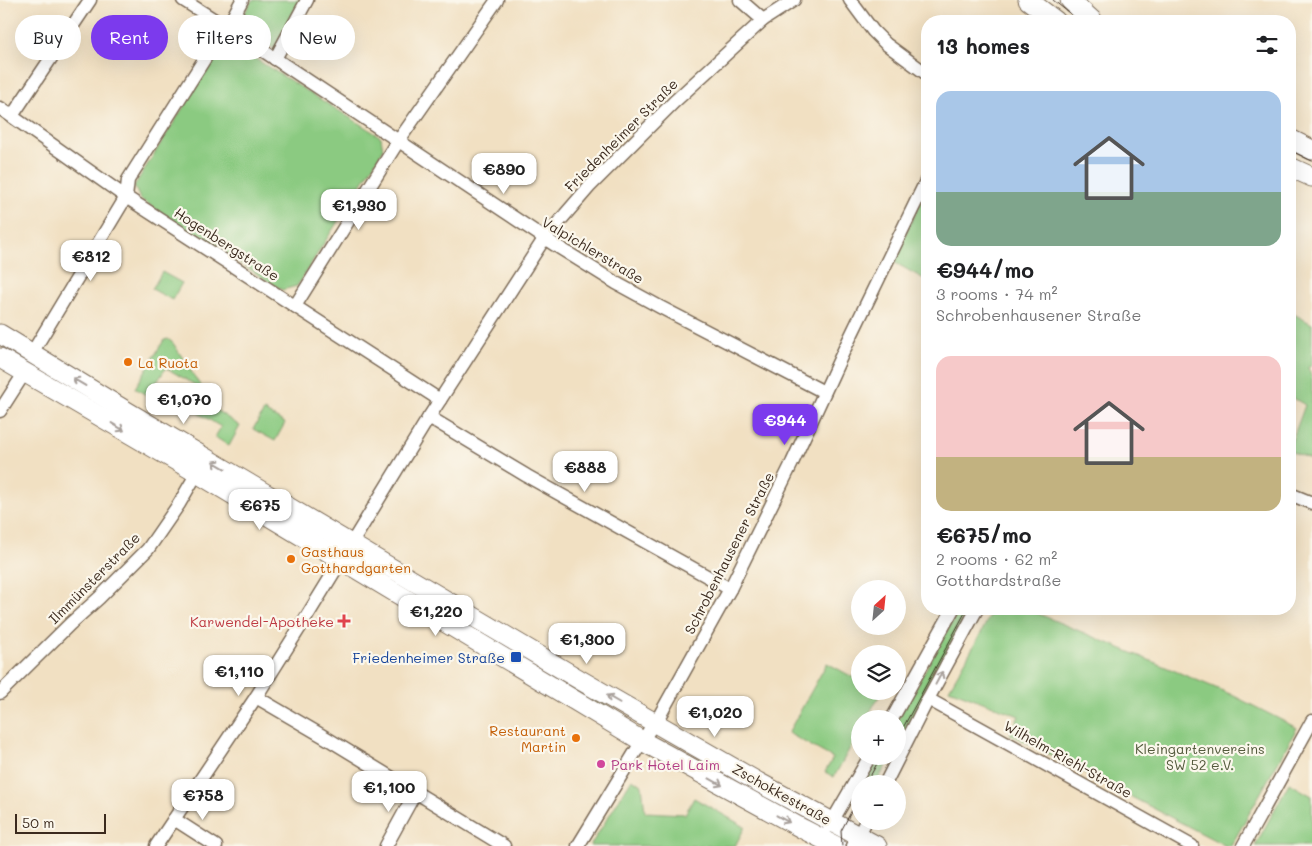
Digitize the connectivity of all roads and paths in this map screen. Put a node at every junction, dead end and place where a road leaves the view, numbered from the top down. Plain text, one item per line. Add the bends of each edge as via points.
1 (90, 0) edge
2 (183, 0) edge
3 (242, 0) edge
4 (307, 0) edge
5 (497, 0) edge
6 (740, 0) edge
7 (794, 0) edge
8 (850, 0) edge
9 (1028, 0) edge
10 (1070, 0) edge
11 (207, 15) edge
12 (234, 15) edge
13 (1048, 15) edge
14 (1087, 15) edge
15 (763, 20) junction
16 (271, 56) edge
17 (275, 59) junction
18 (204, 60) edge
19 (921, 70) edge
20 (0, 108) edge
21 (12, 116) junction
22 (399, 140) junction
23 (1296, 142) edge
24 (1312, 150) edge
25 (1296, 170) edge
26 (1312, 177) edge
27 (921, 191) edge
28 (126, 197) junction
29 (544, 238) junction
30 (295, 306) junction
31 (0, 334) edge
32 (32, 354) junction
33 (0, 358) edge
34 (25, 372) junction
35 (824, 392) junction
36 (440, 400) junction
37 (0, 411) edge
38 (429, 417) junction
39 (197, 474) junction
40 (1296, 496) edge
41 (1312, 503) edge
42 (351, 544) junction
43 (341, 560) junction
44 (730, 589) junction
45 (950, 615) edge
46 (974, 615) edge
47 (0, 693) edge
48 (256, 697) junction
49 (928, 699) junction
50 (897, 710) edge
51 (1312, 722) edge
52 (655, 723) junction
53 (642, 741) junction
54 (865, 765) edge
55 (890, 775) edge
56 (415, 793) junction
57 (174, 819) junction
58 (832, 821) junction
59 (859, 834) edge
60 (829, 843) edge
61 (156, 846) edge
62 (216, 846) edge
63 (386, 846) edge
64 (504, 846) edge
65 (578, 846) edge
66 (877, 846) edge
67 (1192, 846) edge
68 (1243, 846) edge

1 - 21 street
2 - 11 street, Valpichlerstraße
3 - 12 street
4 - 17 street
5 - 22 street
6 - 15 street
7 - 15 street, Friedenheimer Straße
8 - 19 street via 886,44
9 - 13 main road
10 - 14 main road
15 - 29 street, Friedenheimer Straße via 674,102 589,187
16 - 17 street, Valpichlerstraße
17 - 22 street, Valpichlerstraße
18 - 28 street via 128,180
20 - 21 street, Hogenbergstraße
21 - 28 street, Hogenbergstraße
22 - 29 street, Valpichlerstraße
22 - 30 street
23 - 24 main road
25 - 26 main road
27 - 35 street, Schrobenhausener Straße
28 - 30 street, Hogenbergstraße
28 - 32 street
29 - 35 street, Valpichlerstraße via 616,283
29 - 36 street, Friedenheimer Straße
30 - 36 street, Hogenbergstraße
31 - 32 main road, Zschokkestraße
42 -> 32 main road, Zschokkestraße
33 - 34 main road, Zschokkestraße
34 - 37 street
34 -> 39 main road, Zschokkestraße
35 - 44 street, Schrobenhausener Straße
36 - 38 street, Friedenheimer Straße
38 - 42 street, Friedenheimer Straße
38 - 44 street via 527,476
39 - 43 main road, Zschokkestraße
39 - 47 street, Ilmmünsterstraße via 148,549
40 - 41 street
42 - 43 street, Friedenheimer Straße
52 -> 42 main road, Zschokkestraße
43 - 48 street, Friedenheimer Straße
43 - 53 main road, Zschokkestraße
44 - 52 street, Schrobenhausener Straße
45 - 50 street
49 -> 46 street
48 - 56 street
48 - 57 street, Friedenheimer Straße
49 - 55 street
49 - 67 street, Wilhelm-Riehl-Straße
51 - 68 street
52 - 53 street, Schrobenhausener Straße
52 - 58 main road, Zschokkestraße
53 -> 60 main road, Zschokkestraße
53 - 65 street, Schrobenhausener Straße
54 - 58 street
56 - 63 street
56 - 64 street
57 - 61 street, Friedenheimer Straße
57 - 62 street
58 - 59 main road, Zschokkestraße
58 - 60 street
59 - 66 main road, Zschokkestraße

